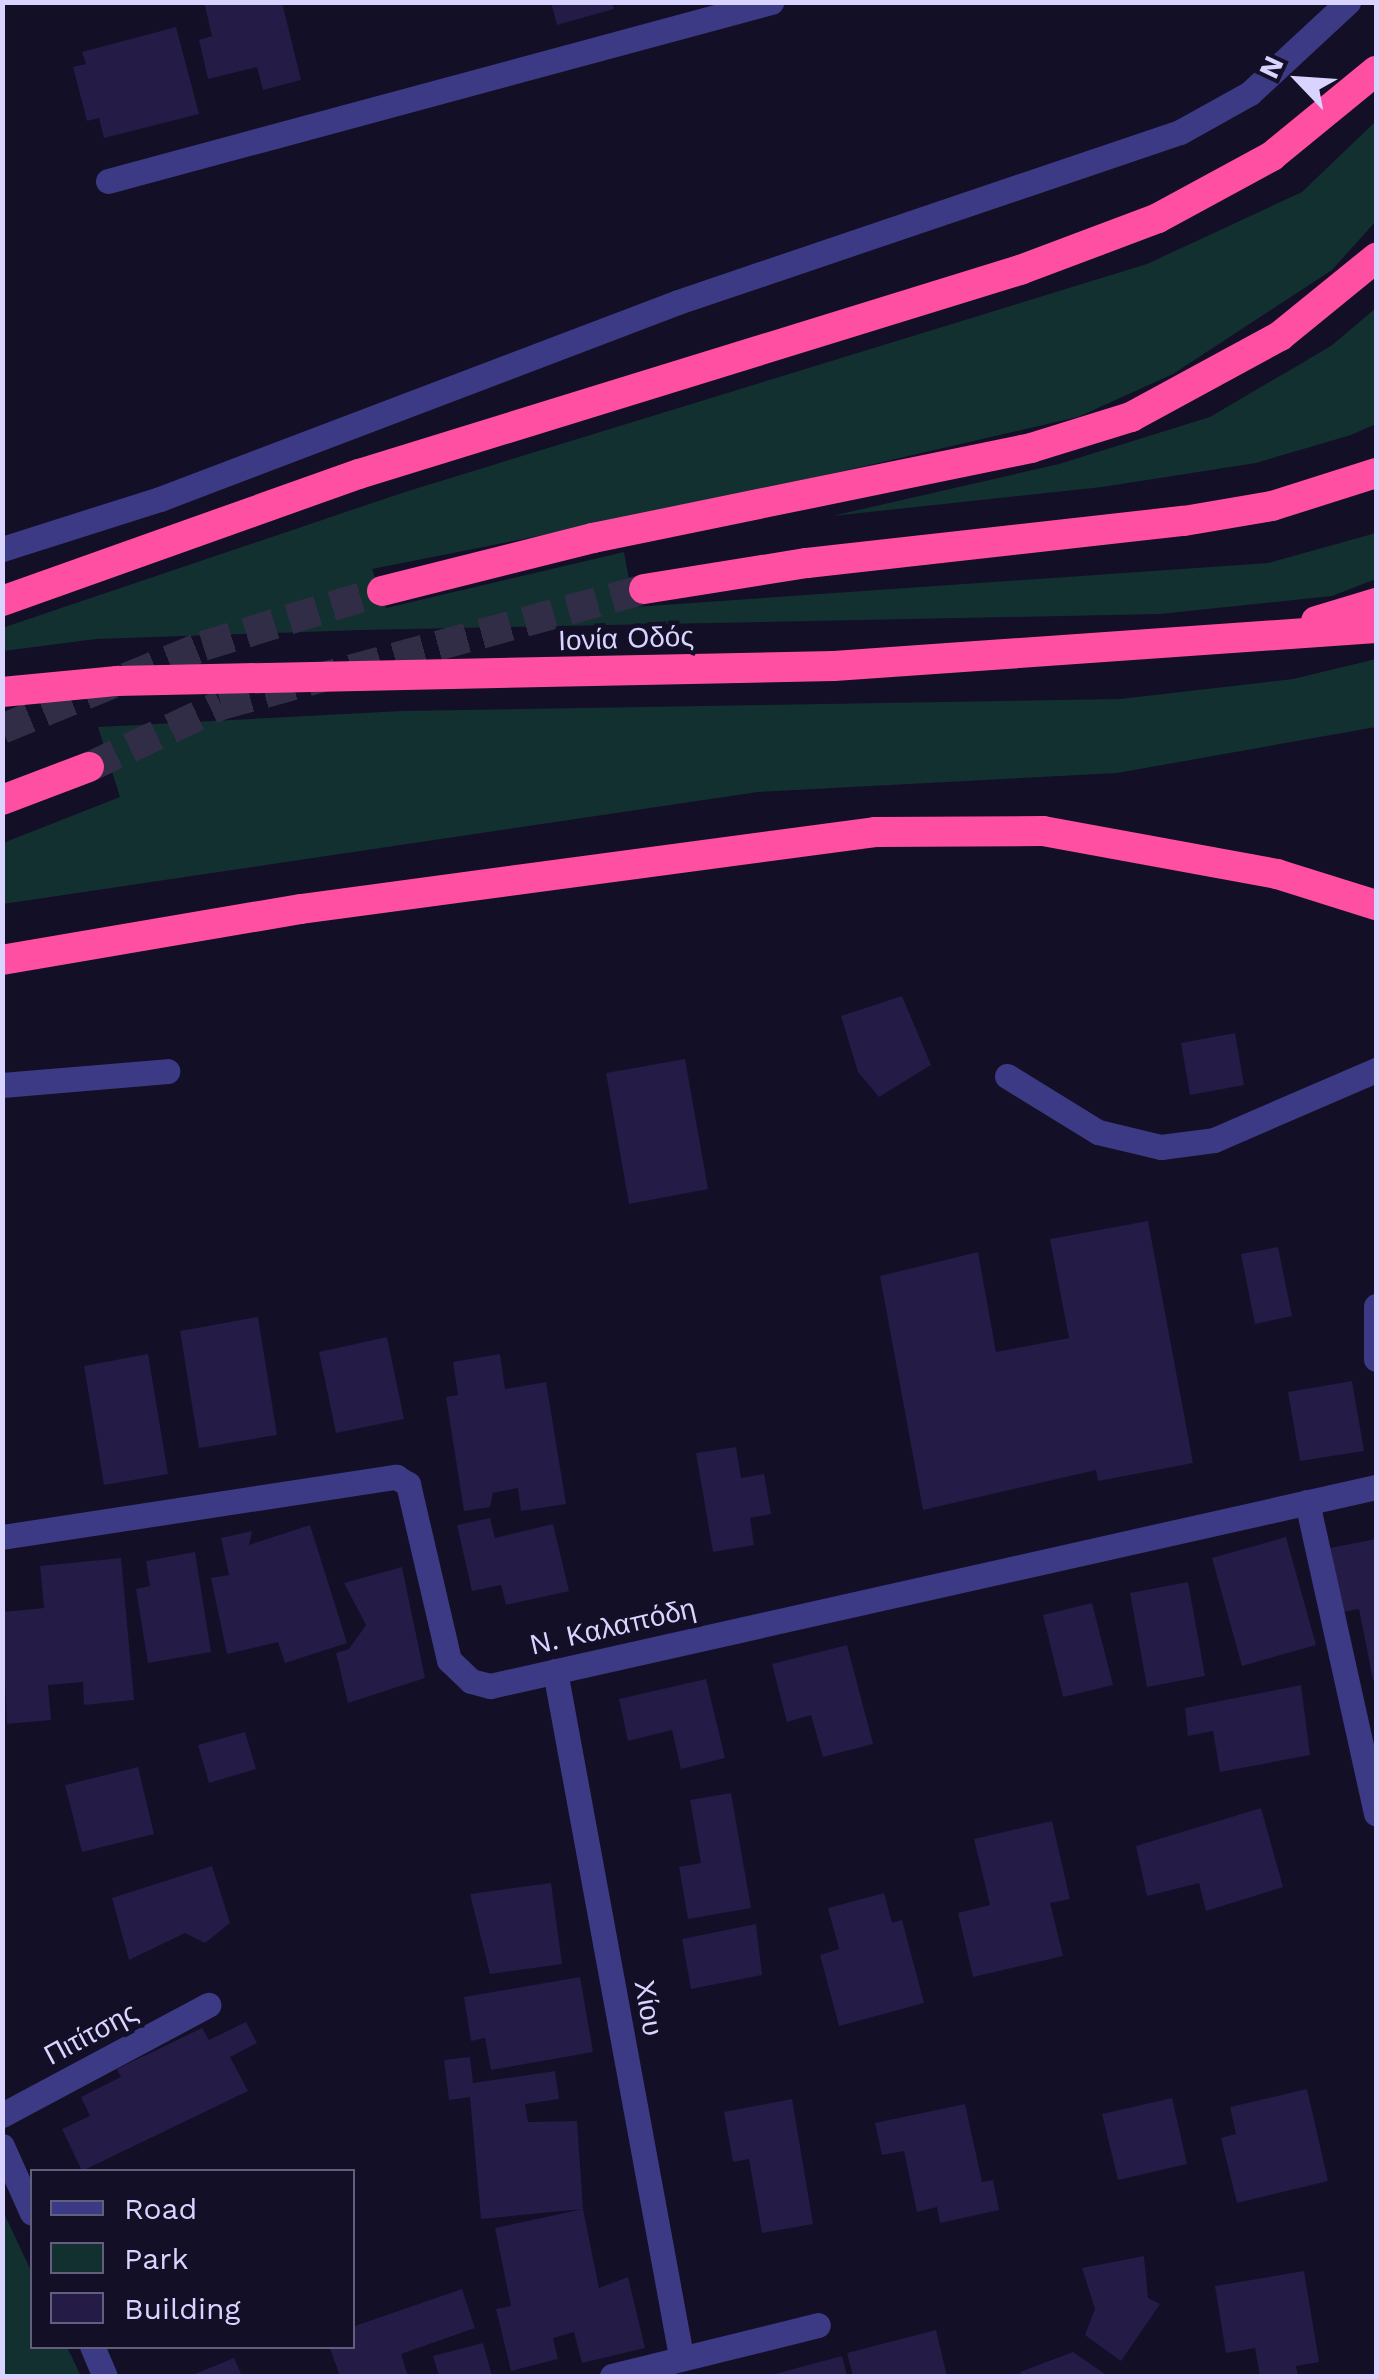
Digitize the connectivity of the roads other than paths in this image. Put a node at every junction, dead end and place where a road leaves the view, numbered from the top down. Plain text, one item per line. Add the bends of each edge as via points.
1 (771, 2) edge
2 (1348, 2) edge
3 (1376, 71) edge
4 (108, 181) dead end
5 (1376, 258) edge
6 (1376, 472) edge
7 (2, 549) edge
8 (644, 589) tunnel mouth
9 (382, 591) tunnel mouth
10 (2, 601) edge
11 (1376, 602) edge
12 (1376, 628) edge
13 (1251, 640) junction
14 (2, 692) edge
15 (89, 767) tunnel mouth
16 (2, 800) edge
17 (1376, 905) edge
18 (2, 960) edge
19 (1376, 1070) edge
20 (167, 1071) dead end
21 (1007, 1076) dead end
22 (2, 1086) edge
23 (1376, 1306) edge
24 (1376, 1359) edge
25 (1376, 1486) edge
26 (1307, 1502) junction
27 (2, 1538) edge
28 (555, 1671) junction
29 (1376, 1812) edge
30 (208, 2006) dead end
31 (2, 2115) edge
32 (2, 2146) edge
33 (30, 2209) edge
34 (818, 2325) dead end
35 (93, 2349) edge
36 (682, 2356) junction
37 (105, 2376) edge
38 (612, 2376) edge

1 - 4 street
2 - 7 street via 1250,93 1180,132 678,302 160,498
3 - 10 highway via 1272,156 1158,218 1020,270 359,474
5 - 9 highway via 1280,336 1130,417 1032,448 593,538
6 - 8 highway via 1272,506 1184,521 807,563
11 - 13 highway
12 - 13 highway
13 - 14 highway, Ιονία Οδός via 834,666 117,681
15 - 16 highway
17 - 18 highway via 1261,870 1042,831 875,832 301,909
19 - 21 street via 1214,1140 1161,1147 1098,1132
20 - 22 street
23 - 24 street
25 - 26 street, Ν. Καλαπόδη
26 - 28 street, Ν. Καλαπόδη
26 - 29 street
27 - 28 street, Ν. Καλαπόδη via 396,1477 408,1484 454,1668 490,1686
28 - 36 street, Χίου
30 - 31 street, Πιτίτσης
32 - 33 street
34 - 36 street
35 - 37 street
36 - 38 street

